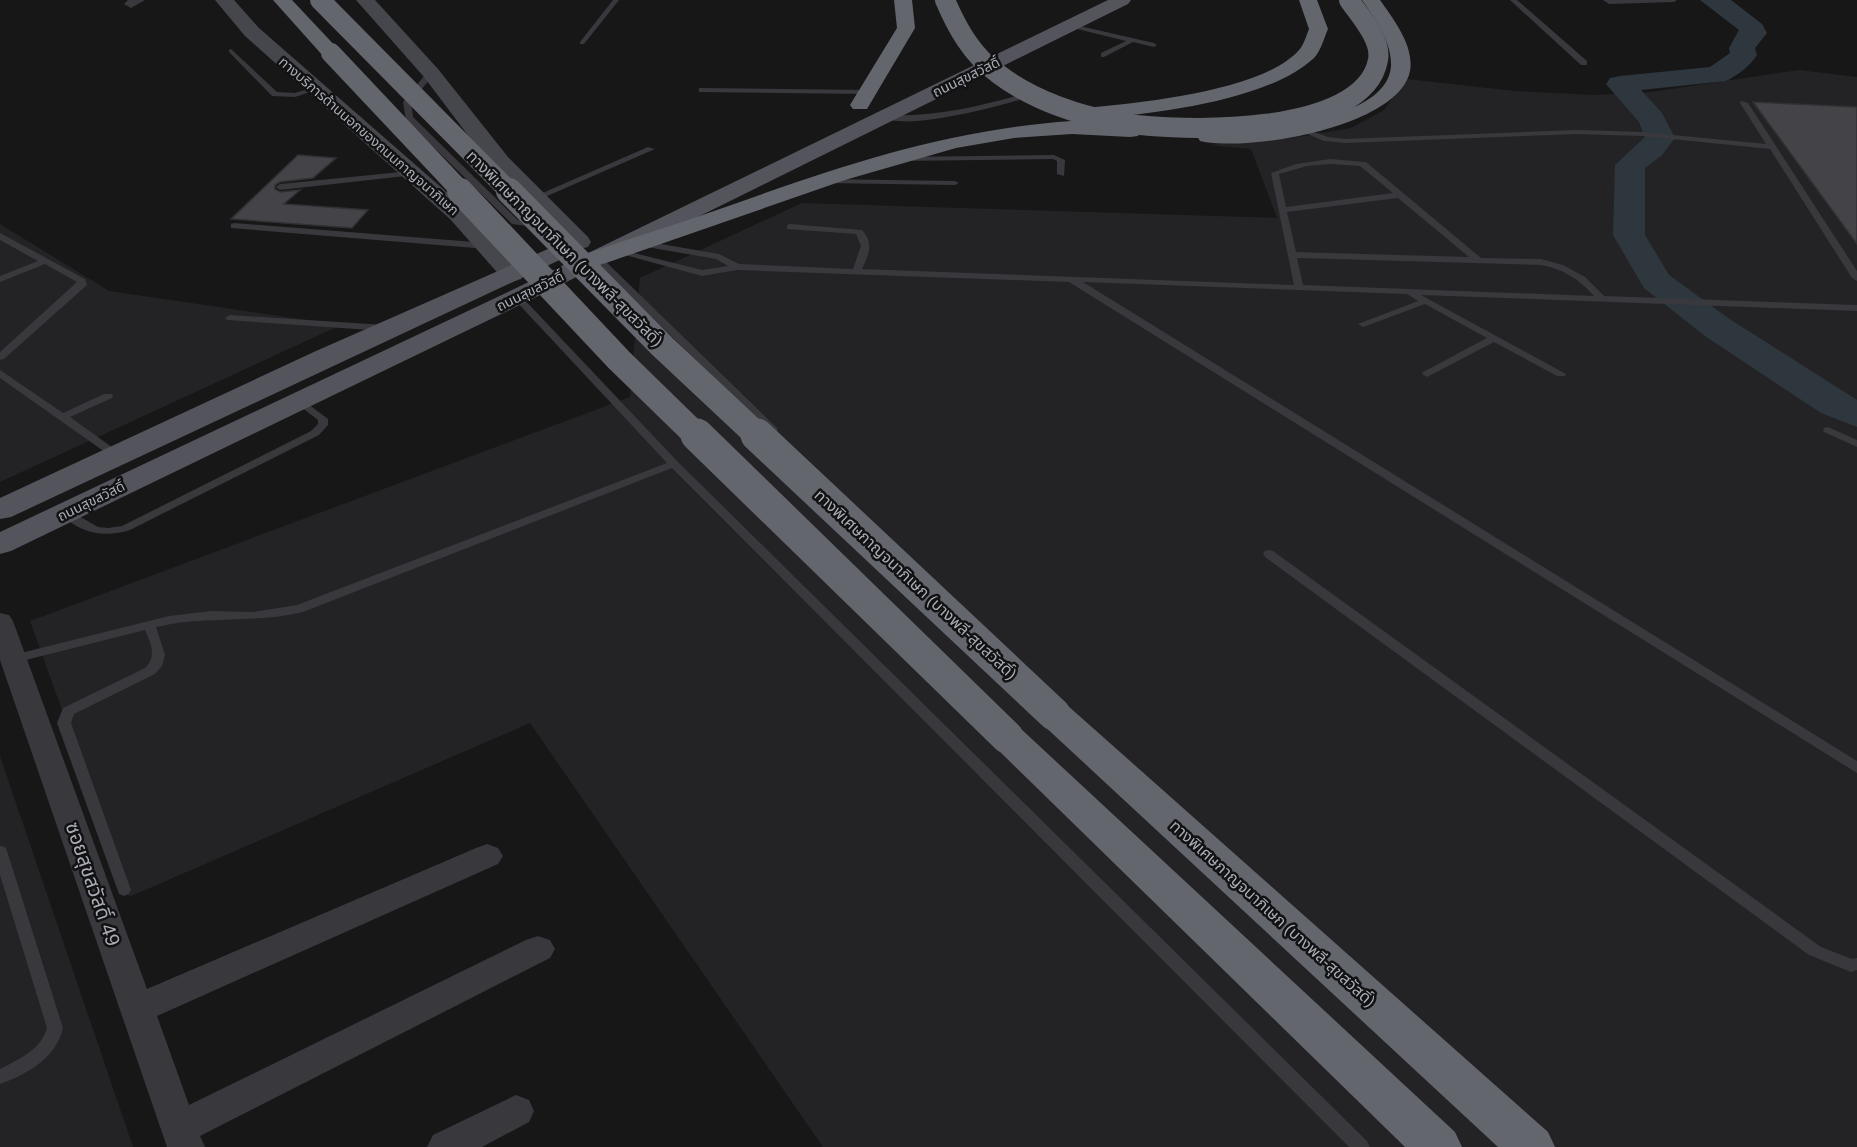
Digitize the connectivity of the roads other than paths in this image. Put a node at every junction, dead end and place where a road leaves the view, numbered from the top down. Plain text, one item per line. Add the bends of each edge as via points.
1 (224, 0) edge
2 (270, 0) edge
3 (320, 0) edge
4 (365, 0) edge
5 (616, 0) edge
6 (903, 0) edge
7 (945, 0) edge
8 (1122, 0) edge
9 (1308, 0) edge
10 (1348, 0) edge
11 (1371, 0) edge
12 (1513, 0) edge
13 (1606, 0) edge
14 (1674, 0) edge
15 (287, 6) edge
16 (1071, 26) junction
17 (993, 40) dead end
18 (1132, 40) junction
19 (582, 43) dead end
20 (1154, 45) dead end
21 (231, 51) dead end
22 (1104, 55) dead end
23 (952, 60) dead end
24 (1584, 63) dead end
25 (431, 72) junction
26 (315, 89) junction
27 (702, 90) dead end
28 (891, 90) dead end
29 (1016, 98) dead end
30 (864, 99) junction
31 (1744, 103) dead end
32 (886, 117) junction
33 (1300, 129) junction
34 (1773, 147) junction
35 (651, 149) dead end
36 (889, 159) junction
37 (411, 173) junction
38 (1061, 174) dead end
39 (713, 177) dead end
40 (823, 181) junction
41 (955, 183) dead end
42 (280, 187) dead end
43 (1400, 195) junction
44 (535, 198) junction
45 (1283, 210) junction
46 (561, 224) junction
47 (234, 226) dead end
48 (790, 227) dead end
49 (608, 228) dead end
50 (670, 234) junction
51 (0, 236) edge
52 (644, 244) junction
53 (487, 246) junction
54 (598, 250) junction
55 (1293, 255) junction
56 (1477, 259) junction
57 (46, 261) junction
58 (737, 267) junction
59 (857, 271) junction
60 (1070, 278) junction
61 (1857, 278) edge
62 (0, 279) edge
63 (514, 286) junction
64 (1299, 287) junction
65 (1407, 291) junction
66 (1602, 299) junction
67 (1426, 302) junction
68 (1857, 308) edge
69 (230, 318) dead end
70 (1363, 324) dead end
71 (389, 329) junction
72 (1494, 338) junction
73 (0, 357) edge
74 (0, 373) edge
75 (1427, 374) dead end
76 (1561, 374) dead end
77 (108, 396) dead end
78 (300, 401) junction
79 (64, 416) junction
80 (1828, 430) dead end
81 (1857, 444) edge
82 (116, 455) junction
83 (674, 464) junction
84 (0, 510) edge
85 (66, 513) junction
86 (0, 544) edge
87 (1269, 554) dead end
88 (0, 621) edge
89 (149, 625) junction
90 (14, 659) junction
91 (1857, 768) edge
92 (1206, 833) dead end
93 (0, 851) edge
94 (487, 856) dead end
95 (124, 890) dead end
96 (538, 948) dead end
97 (1857, 964) edge
98 (137, 1009) junction
99 (0, 1077) edge
100 (516, 1112) dead end
101 (183, 1138) edge
102 (446, 1147) edge
103 (1361, 1147) edge
104 (1438, 1147) edge
105 (1531, 1147) edge

1 - 26 main road, ทางบริการด้านนอกของถนนกาญจนาภิเษก via 252,32
2 - 15 highway, ทางพิเศษกาญจนาภิเษก (บางพลี-สุขสวัสดิ์)
3 - 105 highway, ทางพิเศษกาญจนาภิเษก (บางพลี-สุขสวัสดิ์), bridge via 663,347 1054,714
4 - 25 main road
5 - 19 lane
6 - 30 highway via 906,28
7 - 10 highway, bridge via 957,29 981,59 1006,81 1041,98 1123,123 1173,129 1227,129 1319,113 1349,100 1371,80 1378,60 1371,35
8 - 16 main road, ถนนสุขสวัสดิ์
9 - 50 highway via 1318,20 1312,48 1270,77 1169,106 990,124 872,148 805,173
11 - 33 highway via 1393,32 1400,61 1399,76 1370,107
12 - 24 lane
13 - 14 lane
15 - 104 highway, ทางพิเศษกาญจนาภิเษก (บางพลี-สุขสวัสดิ์), bridge via 619,360
16 - 18 lane
16 - 32 main road, ถนนสุขสวัสดิ์
17 - 23 main road, ถนนสุขสวัสดิ์
18 - 20 lane
18 - 22 lane
21 - 26 lane via 275,94 296,95
25 - 44 main road via 500,162
25 - 46 lane via 407,102 409,118 515,222 534,226
26 - 37 main road, ทางบริการด้านนอกของถนนกาญจนาภิเษก
27 - 30 lane
28 - 30 main road
29 - 32 lane via 932,119
30 - 39 main road
31 - 34 lane
32 - 54 main road, ถนนสุขสวัสดิ์
33 - 34 lane via 1345,141 1518,133 1655,135
33 - 36 highway via 1220,137 1075,126 973,139
34 - 61 lane
35 - 44 lane
36 - 38 lane via 1054,157 1060,160
36 - 40 highway
37 - 42 lane
37 - 53 main road, ทางบริการด้านนอกของถนนกาญจนาภิเษก
40 - 41 lane
40 - 50 highway
43 - 45 lane
43 - 45 lane via 1363,164 1343,159 1275,173
43 - 56 lane
44 - 46 main road
45 - 55 lane
46 - 54 main road
47 - 53 lane
48 - 59 lane via 859,232 867,246
49 - 54 main road, ถนนสุขสวัสดิ์
50 - 52 highway
51 - 57 lane
52 - 54 highway
52 - 58 lane via 719,257
53 - 63 main road, ทางบริการด้านนอกของถนนกาญจนาภิเษก
54 - 58 lane via 702,273
54 - 63 main road, ถนนสุขสวัสดิ์
54 - 92 lane via 956,609
55 - 56 lane
55 - 64 lane
56 - 66 lane via 1561,266 1586,279
57 - 62 lane
57 - 73 lane via 81,281 81,289
58 - 59 lane
59 - 60 lane
60 - 64 lane
60 - 91 lane
63 - 71 main road, ถนนสุขสวัสดิ์
63 - 78 main road, ถนนสุขสวัสดิ์
63 - 83 lane
64 - 65 lane
65 - 66 lane
65 - 67 lane
66 - 68 lane
67 - 70 lane
67 - 72 lane
69 - 71 lane
71 - 82 main road, ถนนสุขสวัสดิ์
72 - 75 lane
72 - 76 lane
74 - 79 lane
77 - 79 lane
78 - 85 main road, ถนนสุขสวัสดิ์
78 - 85 lane via 323,418 323,425 315,433 126,528 111,534 95,531
79 - 82 lane
80 - 81 lane
82 - 84 main road, ถนนสุขสวัสดิ์
83 - 89 lane via 298,609 253,616 211,615
83 - 103 lane
85 - 86 main road, ถนนสุขสวัสดิ์
87 - 97 lane via 1815,951 1851,966
88 - 90 street, ซอยสุขสวัสดิ์ 49
89 - 90 lane
89 - 95 lane via 159,663 68,711 64,723
90 - 98 street, ซอยสุขสวัสดิ์ 49
93 - 99 lane via 55,1028 54,1038 41,1054
94 - 98 street
96 - 101 street
98 - 101 street, ซอยสุขสวัสดิ์ 49
100 - 102 street

